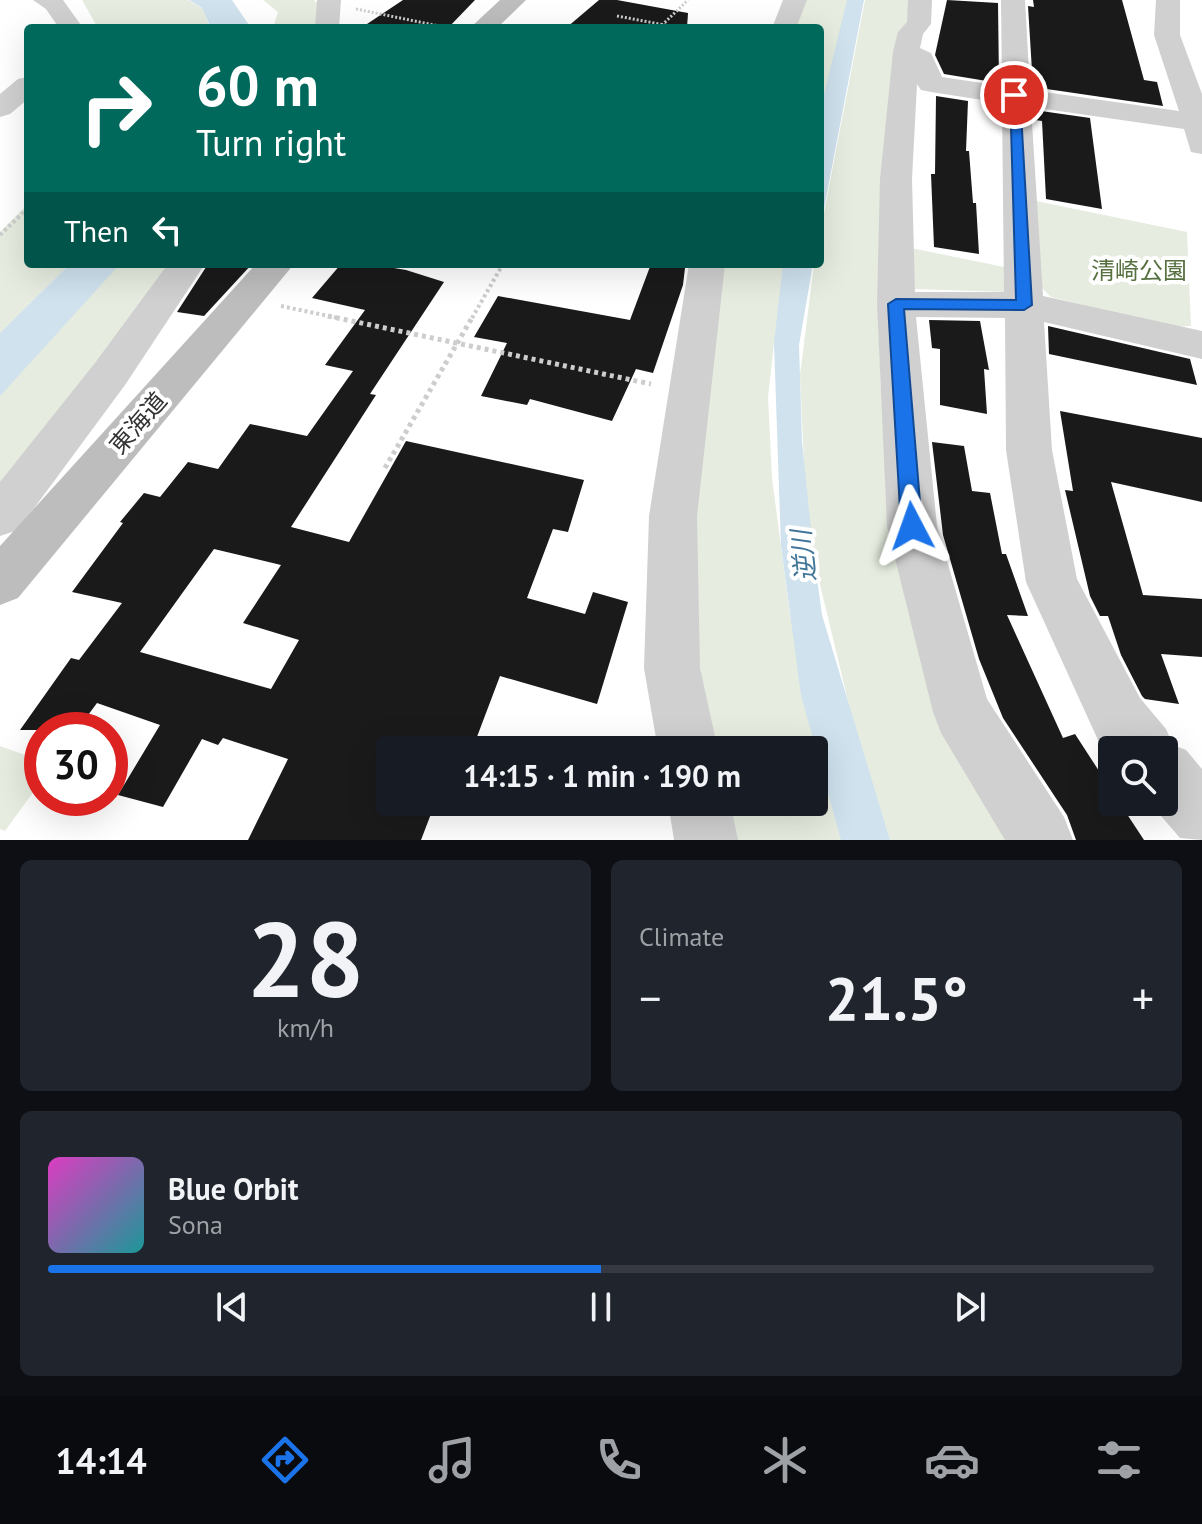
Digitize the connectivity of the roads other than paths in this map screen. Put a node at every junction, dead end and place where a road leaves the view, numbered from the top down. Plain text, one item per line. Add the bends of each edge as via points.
1 (45, 0) edge
2 (514, 0) edge
3 (795, 0) edge
4 (920, 0) edge
5 (1013, 0) edge
6 (1168, 0) edge
7 (329, 1) edge
8 (68, 24) edge
9 (327, 24) edge
10 (487, 24) edge
11 (786, 24) edge
12 (906, 52) junction
13 (24, 88) edge
14 (1014, 95) junction
15 (0, 108) edge
16 (1200, 135) edge
17 (184, 268) edge
18 (706, 268) edge
19 (274, 284) edge
20 (896, 304) junction
21 (1024, 305) junction
22 (1202, 345) edge
23 (1, 516) edge
24 (0, 582) edge
25 (685, 736) edge
26 (1133, 736) edge
27 (1178, 788) edge
28 (702, 816) edge
29 (1202, 816) edge
30 (706, 840) edge
31 (1041, 840) edge

1 - 8 street
2 - 10 main road
3 - 11 street
4 - 12 street via 919,24
5 - 14 street
6 - 16 street
7 - 9 street
12 - 14 street via 922,59 931,84
12 - 20 street via 896,179
13 - 15 street
14 - 16 street
14 - 21 street
17 - 23 street
18 - 25 street via 673,516 672,668
19 - 24 main road, 東海道
20 - 21 street
20 - 31 street via 912,526 958,698
21 - 22 street
21 - 26 street via 1029,450 1052,582 1119,719
27 - 29 street
28 - 30 street

